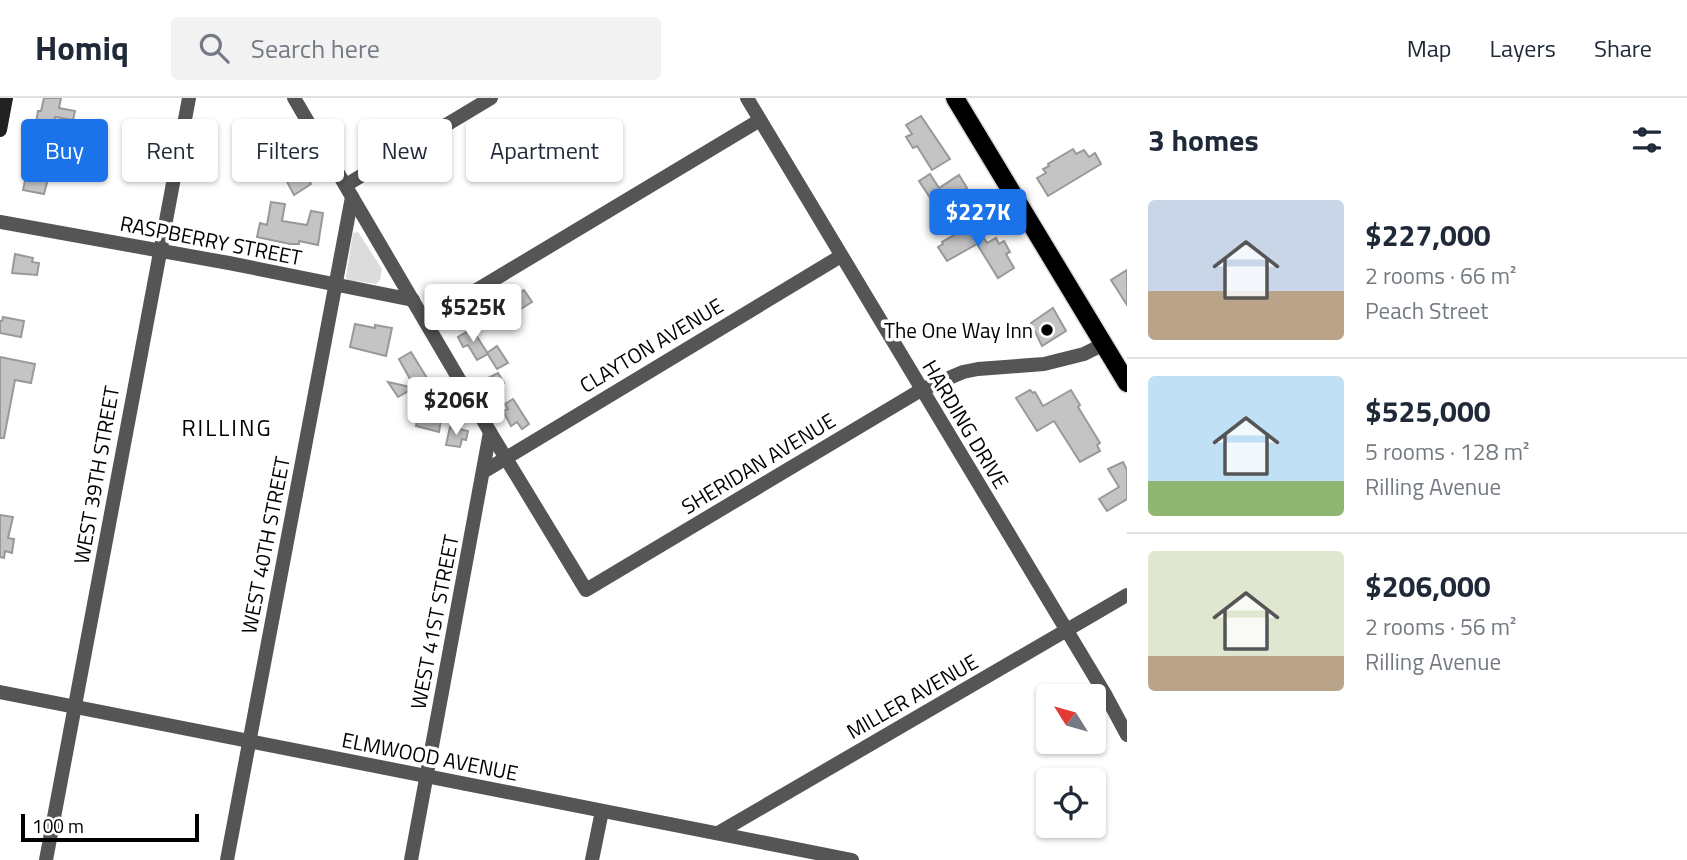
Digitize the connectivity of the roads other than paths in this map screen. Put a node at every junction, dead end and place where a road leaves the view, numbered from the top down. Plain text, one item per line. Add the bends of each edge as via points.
1 (6, 98) edge
2 (188, 98) edge
3 (294, 98) edge
4 (491, 98) edge
5 (747, 98) edge
6 (955, 98) edge
7 (760, 120) junction
8 (0, 130) edge
9 (349, 191) junction
10 (0, 222) edge
11 (159, 251) junction
12 (841, 256) junction
13 (336, 285) junction
14 (413, 300) junction
15 (425, 321) junction
16 (1104, 344) junction
17 (1127, 383) edge
18 (921, 390) junction
19 (490, 432) junction
20 (506, 458) junction
21 (483, 472) junction
22 (1127, 594) edge
23 (1066, 630) junction
24 (0, 692) edge
25 (75, 707) junction
26 (1127, 735) edge
27 (249, 742) junction
28 (427, 776) junction
29 (602, 811) junction
30 (718, 833) junction
31 (46, 860) edge
32 (227, 860) edge
33 (411, 860) edge
34 (592, 860) edge
35 (852, 860) edge

1 - 8 main road
2 - 11 street, WEST 39TH STREET
3 - 9 street
4 - 9 street
5 - 7 street, HARDING DRIVE
6 - 16 main road
7 - 12 street, HARDING DRIVE
7 - 15 street
9 - 13 street, WEST 40TH STREET
9 - 14 street
10 - 11 street, RASPBERRY STREET
11 - 13 street, RASPBERRY STREET
11 - 25 street, WEST 39TH STREET
12 - 18 street, HARDING DRIVE
12 - 20 street, CLAYTON AVENUE
13 - 14 street, RASPBERRY STREET
13 - 27 street, WEST 40TH STREET
14 - 15 street
15 - 19 street
16 - 17 main road
16 - 18 street, SHERIDAN AVENUE via 1040,365 963,372
18 - 20 street, SHERIDAN AVENUE via 586,590
18 - 23 street, HARDING DRIVE
19 - 20 street
19 - 21 street, WEST 41ST STREET
20 - 21 street, CLAYTON AVENUE
21 - 28 street, WEST 41ST STREET
22 - 23 street, MILLER AVENUE
23 - 26 street, HARDING DRIVE
23 - 30 street, MILLER AVENUE
24 - 25 street, ELMWOOD AVENUE
25 - 27 street, ELMWOOD AVENUE
25 - 31 street, WEST 39TH STREET
27 - 28 street, ELMWOOD AVENUE
27 - 32 street, WEST 40TH STREET
28 - 29 street, ELMWOOD AVENUE
28 - 33 street, WEST 41ST STREET
29 - 30 street, ELMWOOD AVENUE
29 - 34 street
30 - 35 street, ELMWOOD AVENUE

